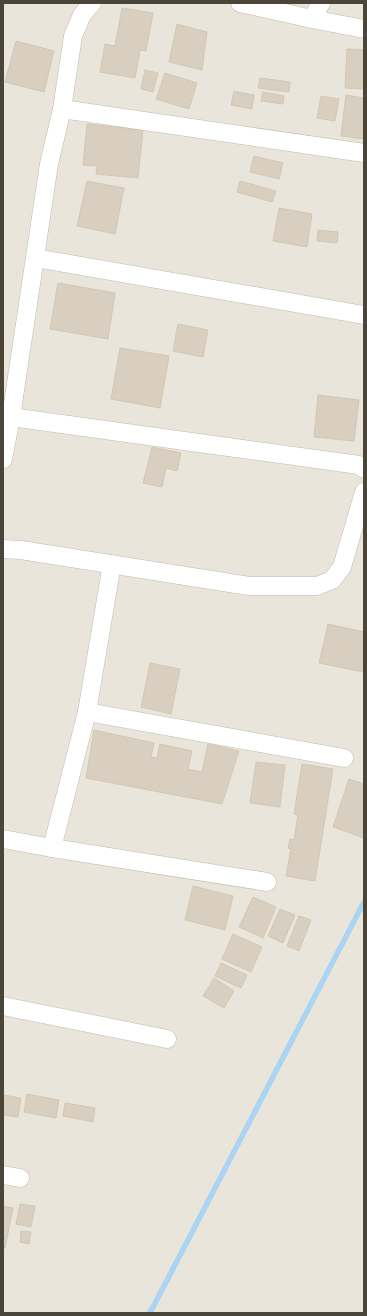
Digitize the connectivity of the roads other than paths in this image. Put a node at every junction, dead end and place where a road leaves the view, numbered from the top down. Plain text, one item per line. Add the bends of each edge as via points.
1 (92, 3) edge
2 (240, 3) edge
3 (321, 3) edge
4 (312, 19) junction
5 (364, 29) edge
6 (62, 109) junction
7 (364, 153) edge
8 (35, 258) junction
9 (364, 315) edge
10 (11, 417) junction
11 (3, 460) edge
12 (364, 469) edge
13 (364, 492) edge
14 (3, 549) edge
15 (112, 564) junction
16 (87, 712) junction
17 (344, 758) dead end
18 (3, 838) edge
19 (52, 848) junction
20 (267, 882) dead end
21 (3, 1006) edge
22 (167, 1039) dead end

1 - 6 street via 82,15 73,36
2 - 4 street
3 - 4 street
4 - 5 street
6 - 7 street
6 - 8 street via 49,164
8 - 9 street
8 - 10 street
10 - 11 street
10 - 12 street via 359,465
13 - 15 street via 342,567 332,580 317,586 249,586
14 - 15 street
15 - 16 street
16 - 17 street
16 - 19 street
18 - 19 street
19 - 20 street
21 - 22 street

